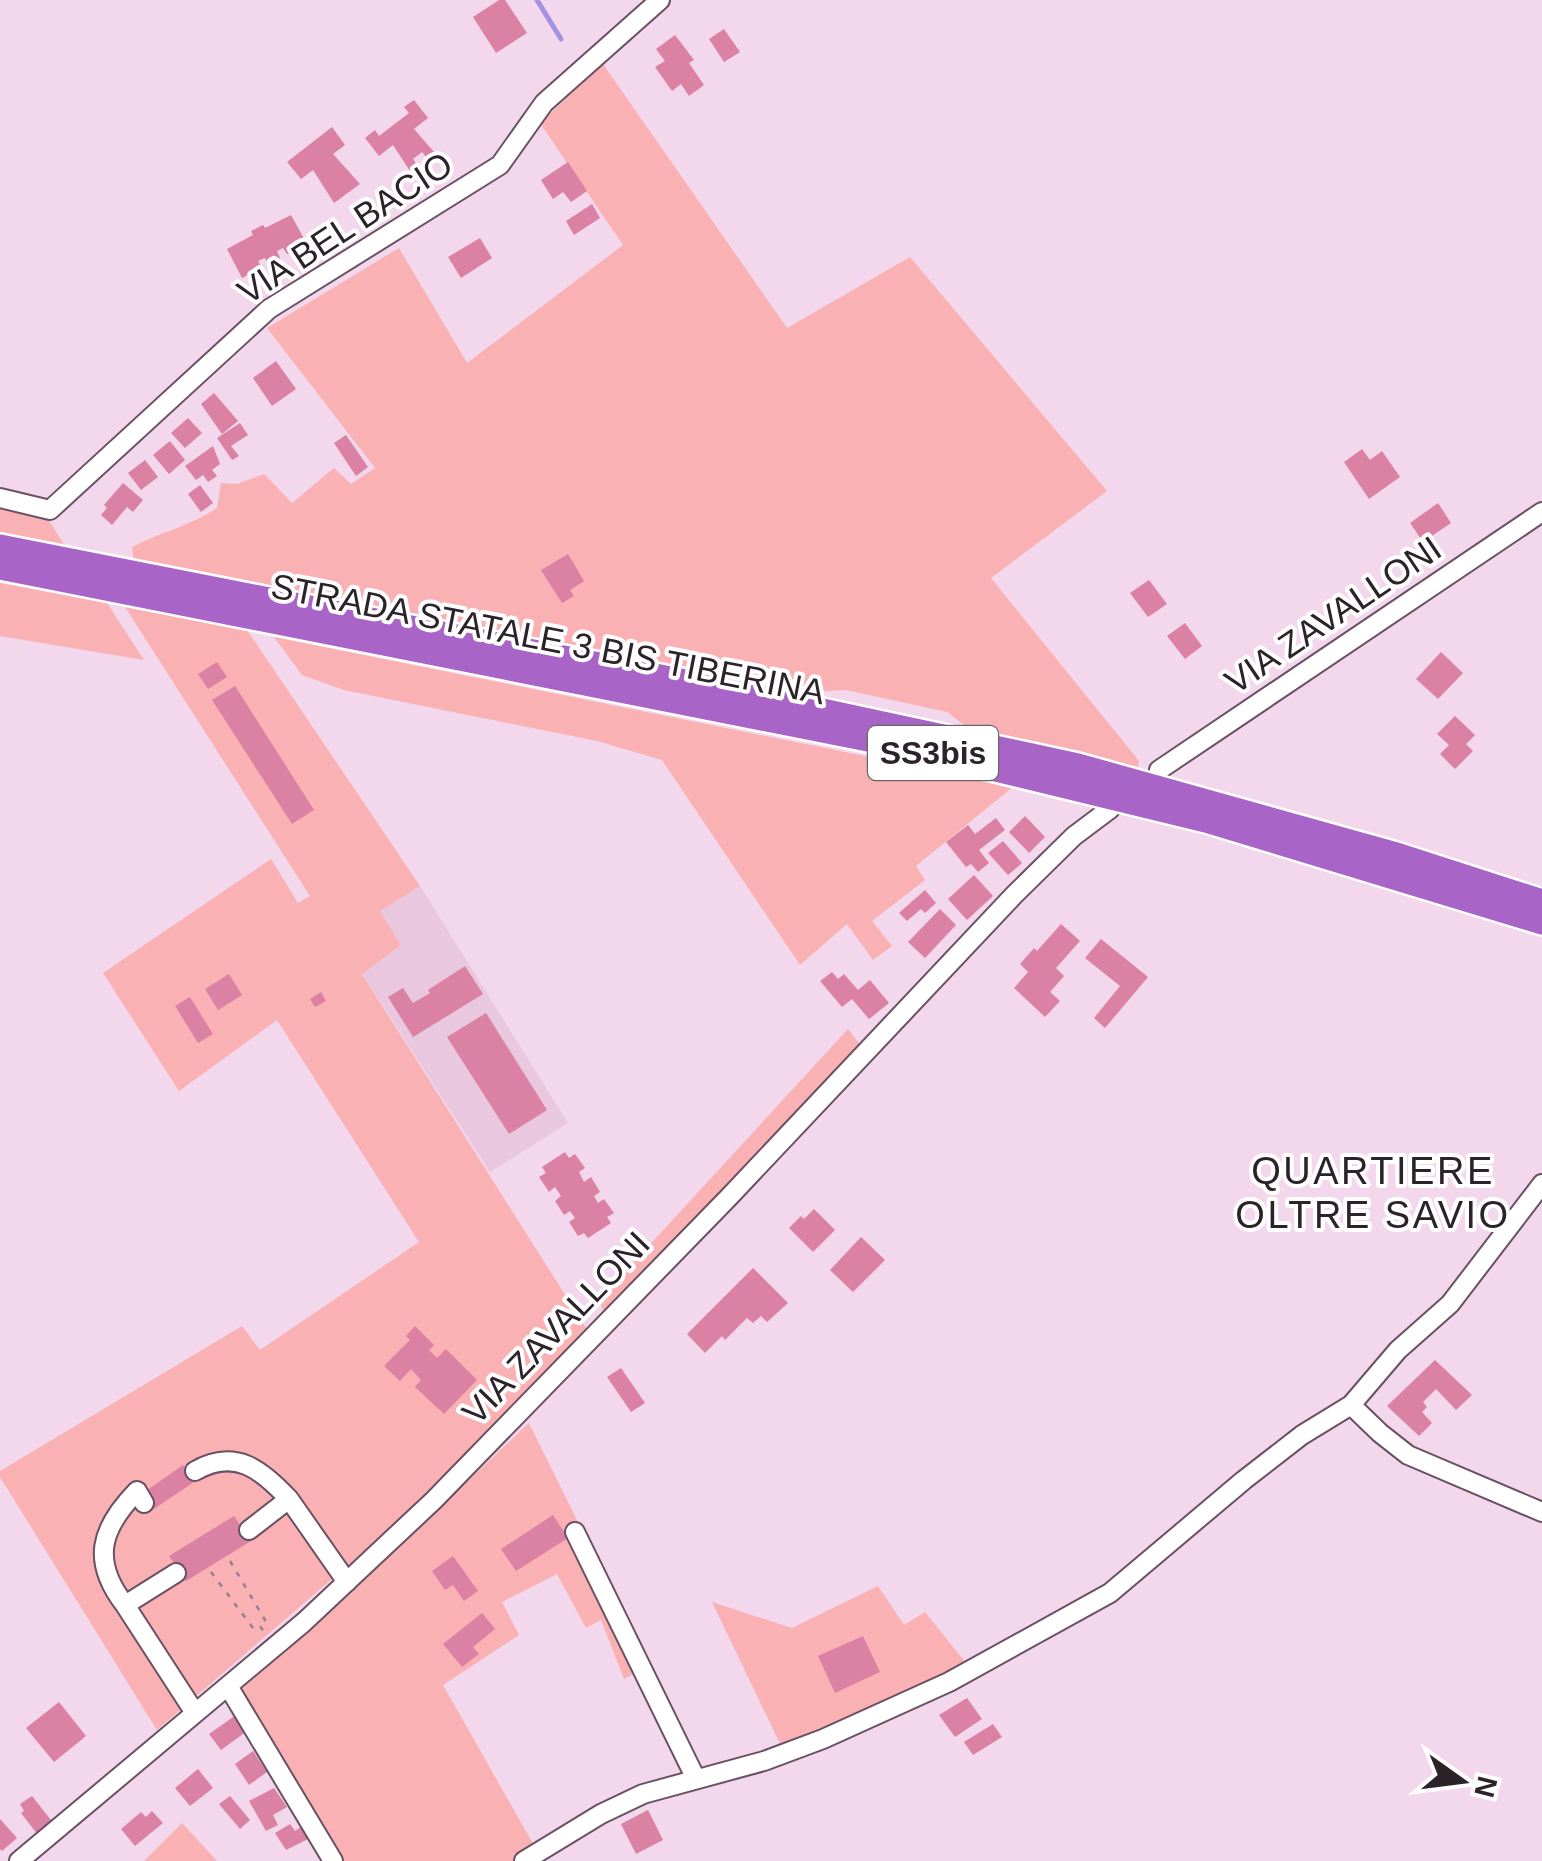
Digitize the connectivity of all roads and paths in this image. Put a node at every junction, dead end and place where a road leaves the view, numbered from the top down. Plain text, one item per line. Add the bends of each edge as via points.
1 (660, 0) edge
2 (0, 498) edge
3 (1542, 512) edge
4 (4, 557) edge
5 (315, 618) junction
6 (1159, 770) dead end
7 (1110, 808) dead end
8 (1542, 902) edge
9 (1542, 922) edge
10 (1542, 1184) edge
11 (1351, 1405) junction
12 (194, 1471) dead end
13 (289, 1499) junction
14 (144, 1503) dead end
15 (1542, 1512) edge
16 (249, 1530) dead end
17 (575, 1532) dead end
18 (230, 1561) dead end
19 (211, 1572) dead end
20 (176, 1573) dead end
21 (347, 1582) junction
22 (125, 1605) junction
23 (259, 1624) junction
24 (274, 1647) junction
25 (228, 1686) junction
26 (195, 1713) junction
27 (696, 1778) junction
28 (19, 1861) edge
29 (333, 1861) edge
30 (524, 1861) edge

1 - 2 street, VIA BEL BACIO via 544,103 500,165 269,309 50,510
3 - 6 street, VIA ZAVALLONI
4 - 5 highway, STRADA STATALE 3 BIS TIBERINA / SS3bis
5 - 8 highway, STRADA STATALE 3 BIS TIBERINA / SS3bis via 711,686 1078,766
5 - 9 highway, STRADA STATALE 3 BIS TIBERINA / SS3bis via 1070,786
7 - 21 street, VIA ZAVALLONI via 1015,894 690,1238
10 - 11 street via 1450,1304
11 - 15 street via 1408,1455
11 - 27 street via 1244,1480 1110,1593 1046,1631 823,1739
12 - 13 street via 220,1460 240,1463 266,1473
13 - 16 street
13 - 21 street
14 - 22 street via 136,1491 105,1538 103,1564
17 - 27 street
18 - 23 path via 265,1620
19 - 23 path via 253,1628
20 - 22 street
21 - 24 street, VIA ZAVALLONI
22 - 26 street
23 - 24 path
24 - 25 street, VIA ZAVALLONI
25 - 26 street, VIA ZAVALLONI
25 - 29 street
26 - 28 street, VIA ZAVALLONI
27 - 30 street via 601,1814

